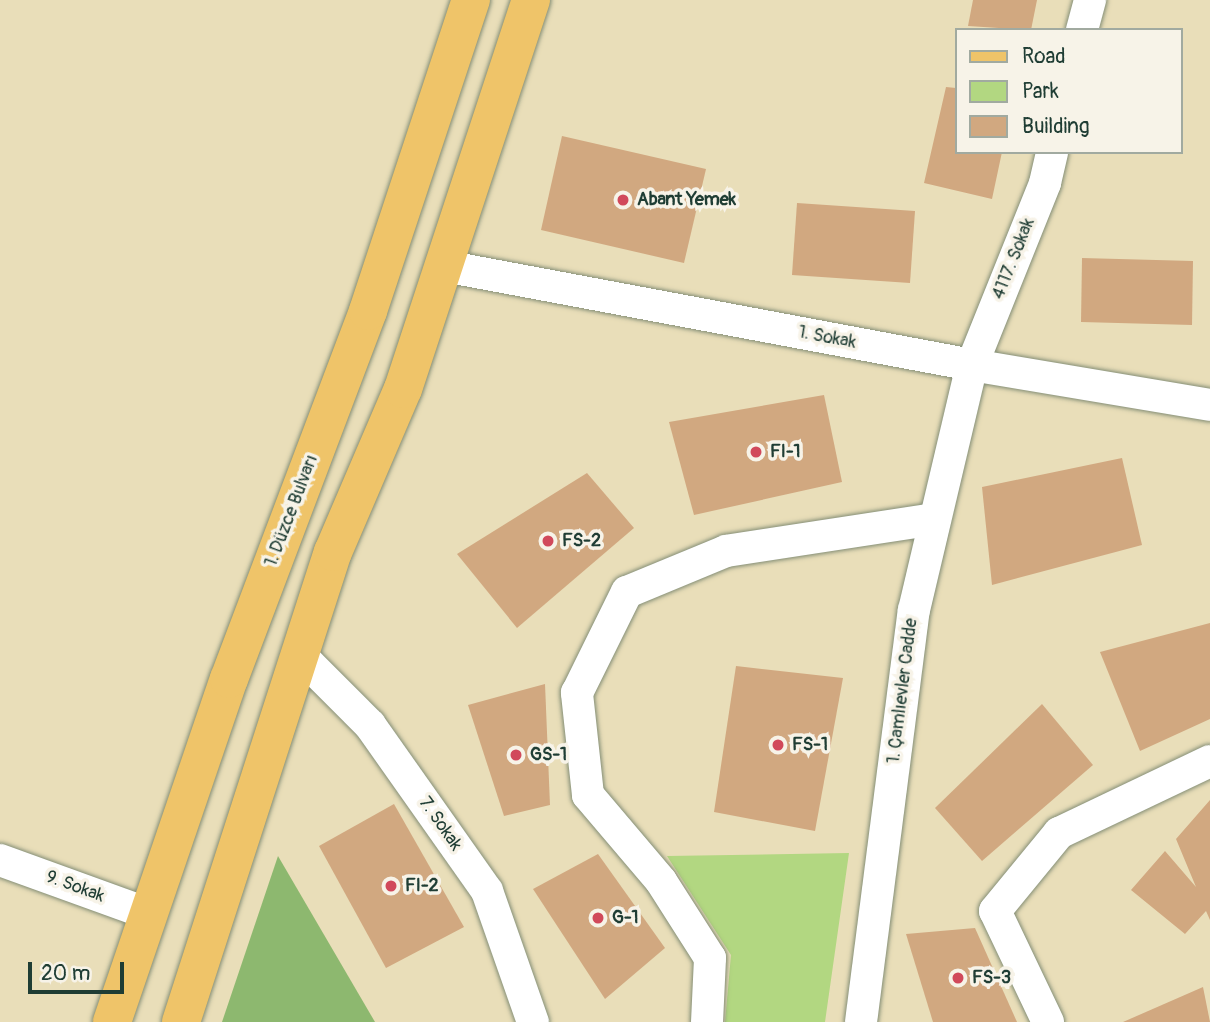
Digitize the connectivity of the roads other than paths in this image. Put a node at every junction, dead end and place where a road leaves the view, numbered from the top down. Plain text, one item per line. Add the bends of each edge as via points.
1 (471, 0) edge
2 (531, 0) edge
3 (1090, 0) edge
4 (1083, 28) edge
5 (1052, 154) edge
6 (444, 266) junction
7 (972, 365) junction
8 (1210, 405) edge
9 (935, 520) junction
10 (300, 654) junction
11 (1210, 761) edge
12 (0, 860) edge
13 (149, 914) junction
14 (112, 1022) edge
15 (181, 1022) edge
16 (533, 1022) edge
17 (706, 1022) edge
18 (861, 1022) edge
19 (1048, 1022) edge

1 - 13 main road, 1. Düzce Bulvarı via 368,310 229,679
2 - 6 main road
3 - 4 street
5 - 7 street, 4117. Sokak via 1045,183
6 - 7 street, 1. Sokak
6 - 10 main road via 403,389 333,552
7 - 8 street, 1. Sokak
7 - 9 street, 1. Çamlıevler Cadde
9 - 17 street via 726,551 627,592 577,693 588,795 661,881 710,958
9 - 18 street, 1. Çamlıevler Cadde via 914,610
10 - 15 main road
10 - 16 street, 7. Sokak via 370,726 487,891
11 - 19 street via 1059,833 995,911
12 - 13 street, 9. Sokak
13 - 14 main road, 1. Düzce Bulvarı

